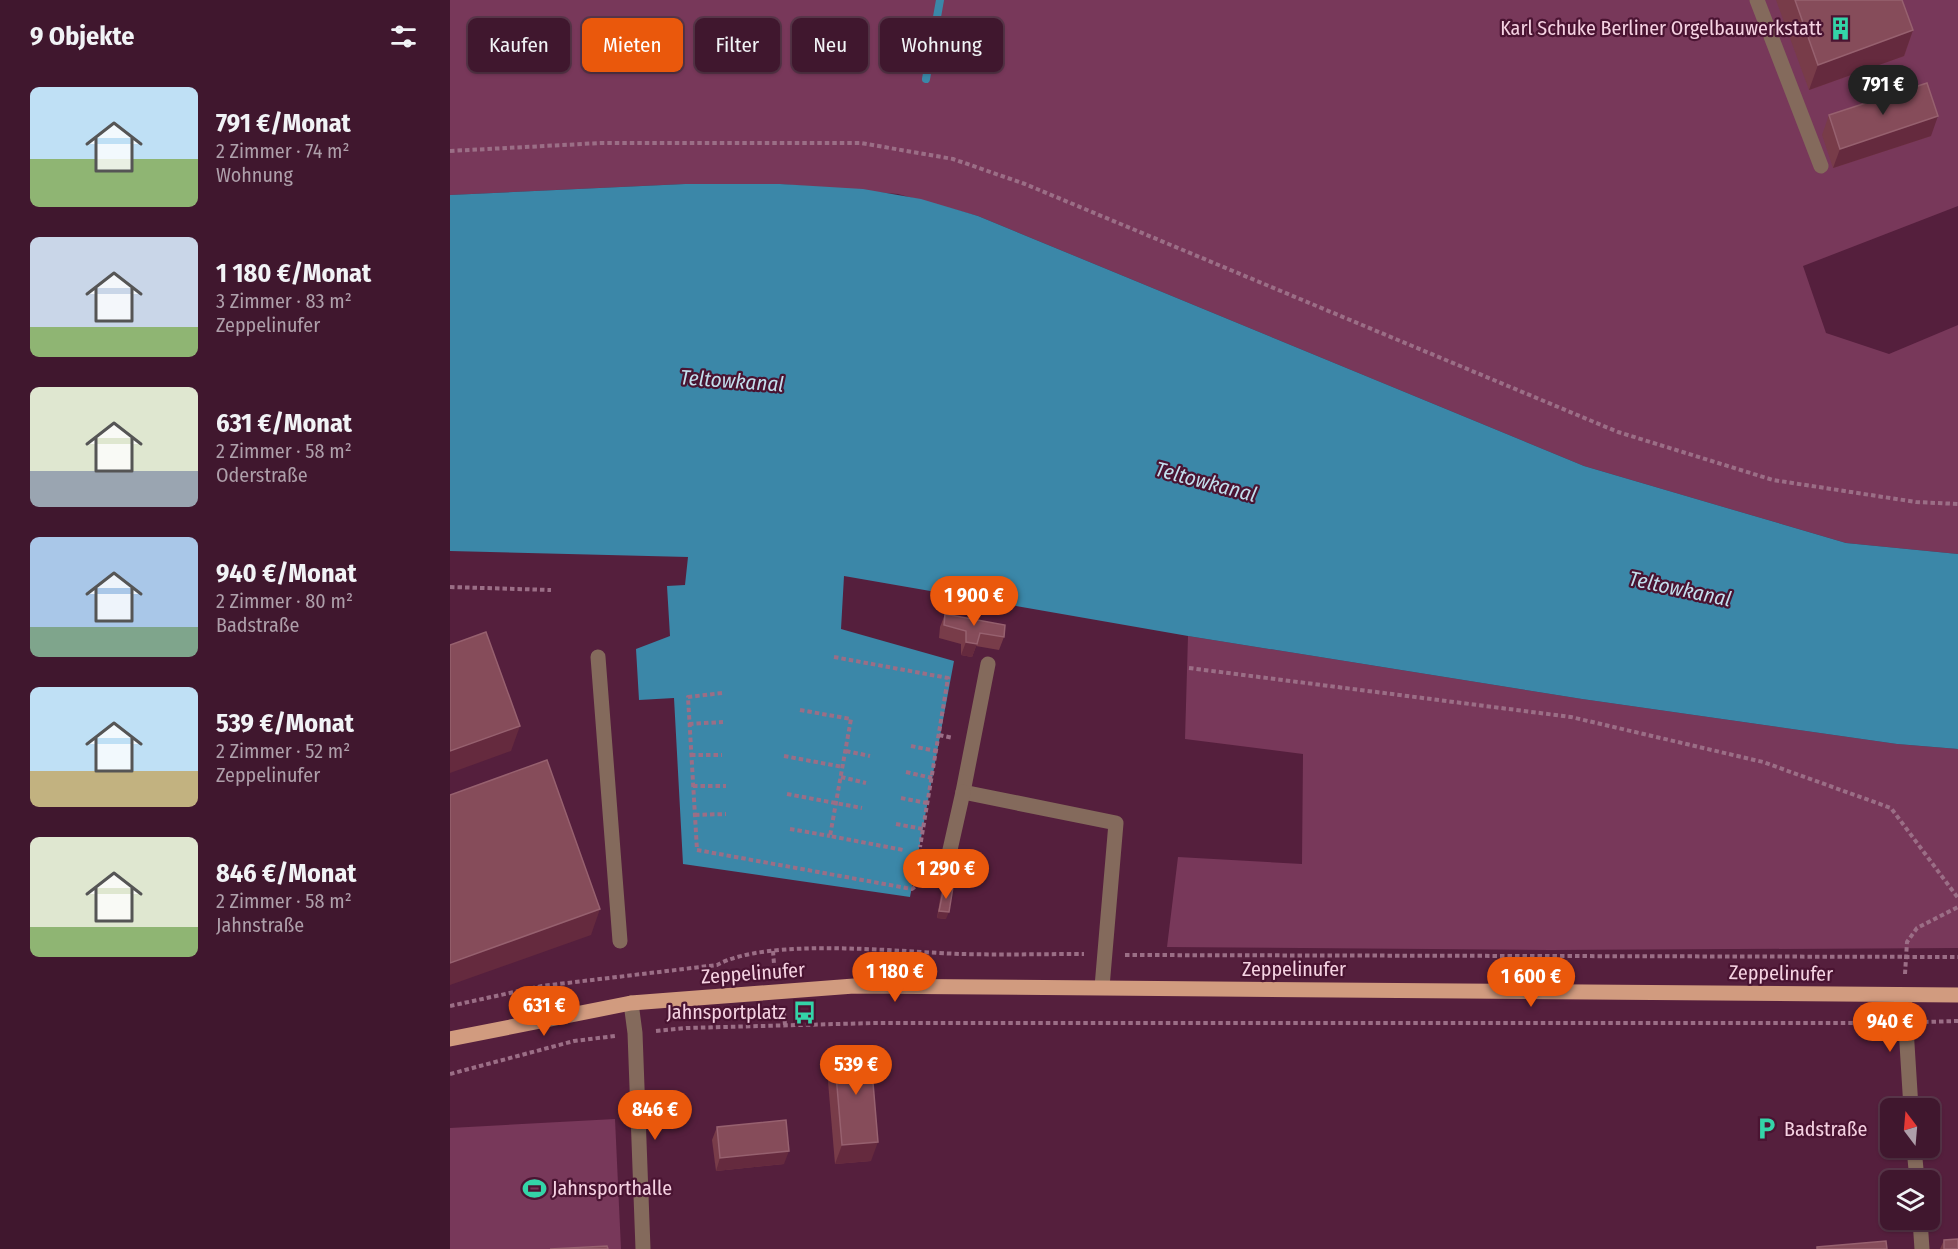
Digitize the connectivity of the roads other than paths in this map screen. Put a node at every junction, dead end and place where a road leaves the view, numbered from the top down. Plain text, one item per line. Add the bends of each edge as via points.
1 (1757, 0) edge
2 (1821, 166) dead end
3 (598, 657) dead end
4 (988, 664) dead end
5 (963, 792) junction
6 (918, 859) road end
7 (620, 941) dead end
8 (1102, 987) junction
9 (1958, 995) edge
10 (1904, 996) junction
11 (631, 1004) junction
12 (450, 1039) edge
13 (1910, 1098) edge
14 (1921, 1230) edge
15 (643, 1249) edge
16 (1922, 1249) edge

1 - 2 street
3 - 7 street
4 - 5 street
5 - 6 street via 945,872
5 - 8 street via 1116,823
8 - 10 main road, Zeppelinufer
8 - 11 main road, Zeppelinufer via 854,986
9 - 10 main road, Zeppelinufer
10 - 13 street
11 - 12 main road, Zeppelinufer
11 - 15 street
14 - 16 street

